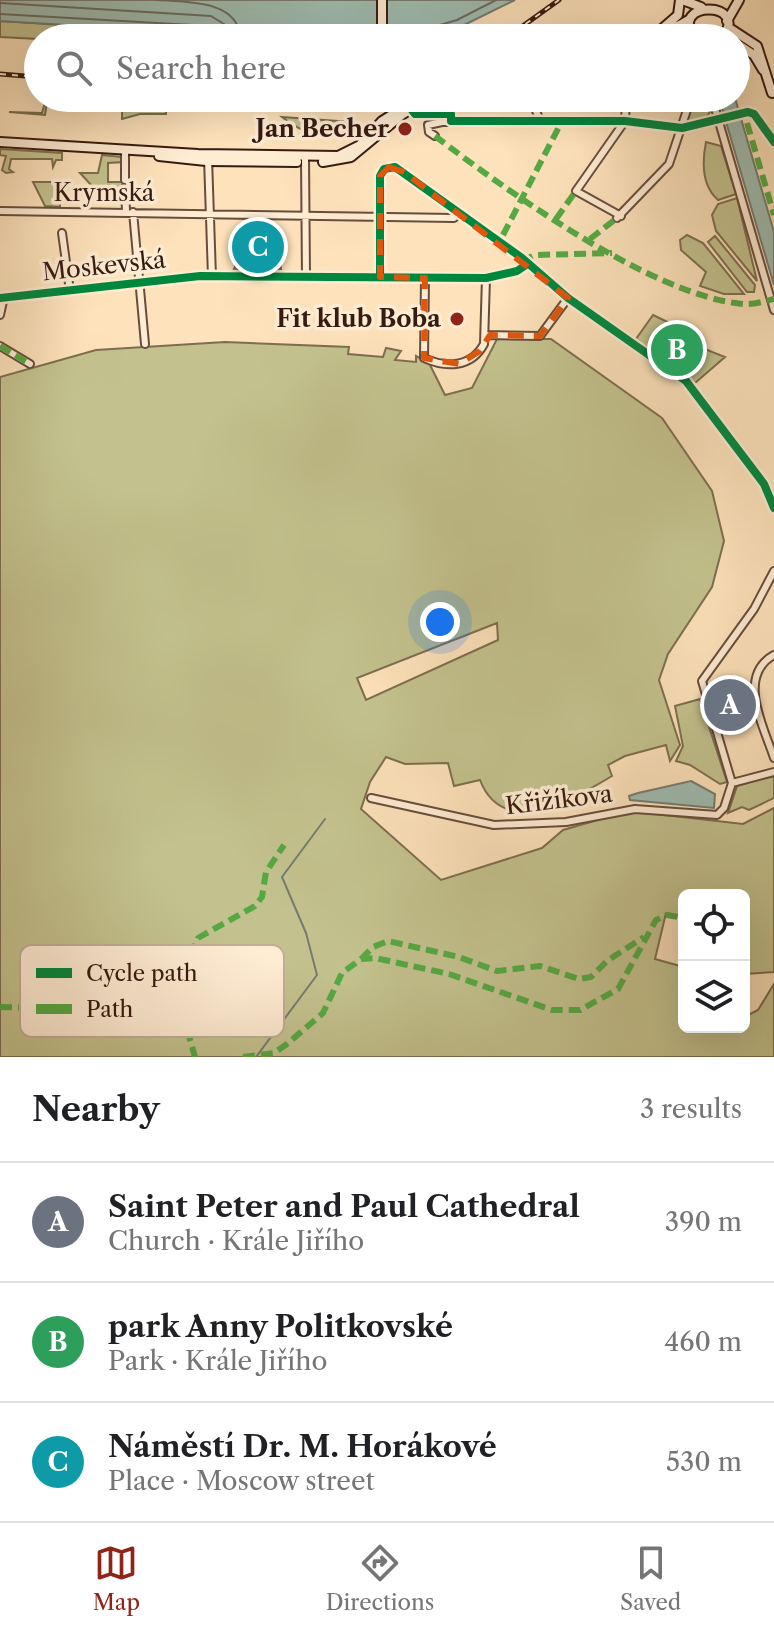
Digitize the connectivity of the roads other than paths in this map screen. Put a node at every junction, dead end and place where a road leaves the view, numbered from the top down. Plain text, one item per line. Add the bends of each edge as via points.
1 (382, 0) edge
2 (736, 0) edge
3 (685, 1) edge
4 (700, 11) junction
5 (382, 24) edge
6 (668, 24) edge
7 (681, 24) edge
8 (697, 24) edge
9 (728, 24) joint
10 (750, 41) edge
11 (750, 52) edge
12 (773, 96) edge
13 (383, 112) edge
14 (400, 112) edge
15 (406, 112) edge
16 (536, 112) edge
17 (625, 112) edge
18 (687, 112) edge
19 (719, 112) edge
20 (722, 119) junction
21 (540, 121) junction
22 (625, 121) junction
23 (384, 125) junction
24 (682, 128) junction
25 (435, 136) dead end
26 (0, 142) edge
27 (774, 142) edge
28 (125, 151) junction
29 (221, 155) junction
30 (305, 160) junction
31 (206, 161) junction
32 (0, 211) edge
33 (129, 212) junction
34 (204, 213) junction
35 (305, 213) junction
36 (459, 213) junction
37 (379, 216) junction
38 (62, 233) dead end
39 (526, 265) junction
40 (212, 277) junction
41 (306, 277) junction
42 (380, 277) junction
43 (425, 278) junction
44 (486, 278) junction
45 (138, 283) junction
46 (70, 291) junction
47 (2, 298) edge
48 (568, 298) junction
49 (774, 310) edge
50 (0, 315) edge
51 (487, 335) junction
52 (145, 344) dead end
53 (0, 346) edge
54 (30, 364) dead end
55 (774, 508) edge
56 (774, 571) edge
57 (774, 655) edge
58 (774, 758) edge
59 (774, 772) edge
60 (732, 783) junction
61 (371, 798) dead end

1 - 5 street
2 - 4 street
2 - 9 street
3 - 4 street
3 - 6 street
4 - 7 street
4 - 8 street
4 - 9 street
10 - 12 street via 757,46
11 - 12 street
13 - 23 street
14 - 23 street
15 - 23 street
16 - 21 street
17 - 22 street
18 - 24 street
19 - 20 street
20 - 24 street
20 - 27 street via 754,114
20 - 49 street
21 - 22 street
21 - 25 street via 428,125
22 - 24 street
22 - 24 street via 576,191 619,217 665,170
23 - 30 street via 340,162
26 - 28 street
28 - 29 street
28 - 31 street
28 - 33 street
29 - 30 street
29 - 31 street
30 - 31 street
30 - 35 street
31 - 34 street
32 - 33 street, Krymská
33 - 34 street, Krymská
33 - 45 street
34 - 35 street, Krymská
34 - 40 street
35 - 37 street, Krymská
35 - 41 street
36 - 37 street, Krymská via 454,218
36 - 37 street via 401,170 389,167 382,171
36 - 39 street
37 - 42 street
38 - 46 street
39 - 44 street, Moskevská
39 - 48 street
40 - 41 street, Moskevská
40 - 45 street, Moskevská
41 - 42 street, Moskevská
42 - 43 street, Moskevská
43 - 44 street, Moskevská
43 - 51 street via 424,358 444,365 467,362
44 - 51 street
45 - 46 street, Moskevská
45 - 52 street
46 - 47 street, Moskevská
47 - 50 street
48 - 51 street via 540,336
48 - 55 street via 693,388 764,484
53 - 54 street
56 - 60 street via 754,609 702,681
57 - 58 street via 759,668 754,684
59 - 60 street
60 - 61 street, Křižíkova via 717,815 635,809 566,822 494,825

